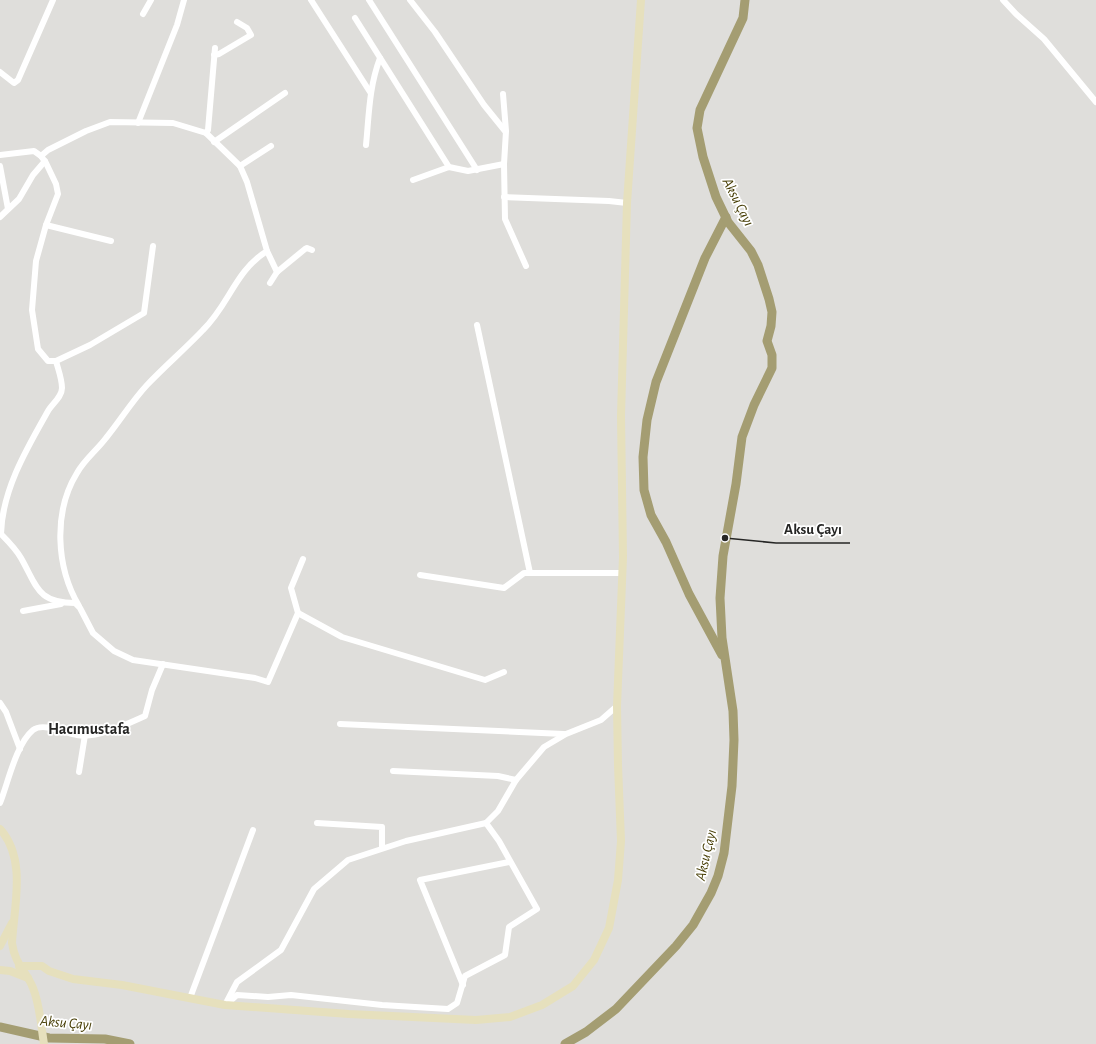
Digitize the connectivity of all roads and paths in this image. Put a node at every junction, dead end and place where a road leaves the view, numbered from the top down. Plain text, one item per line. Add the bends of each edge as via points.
1 (53, 0) edge
2 (151, 0) edge
3 (184, 0) edge
4 (311, 0) edge
5 (369, 0) edge
6 (410, 0) edge
7 (641, 0) edge
8 (1003, 0) edge
9 (143, 14) dead end
10 (355, 18) dead end
11 (237, 22) dead end
12 (380, 58) junction
13 (0, 72) edge
14 (370, 92) junction
15 (285, 93) dead end
16 (503, 94) dead end
17 (1096, 102) edge
18 (138, 123) junction
19 (506, 131) junction
20 (206, 133) junction
21 (214, 142) junction
22 (366, 145) dead end
23 (271, 146) dead end
24 (0, 155) edge
25 (43, 159) junction
26 (504, 164) junction
27 (0, 166) edge
28 (240, 166) junction
29 (449, 167) junction
30 (478, 170) junction
31 (413, 180) dead end
32 (504, 198) junction
33 (627, 203) junction
34 (8, 209) junction
35 (0, 217) edge
36 (46, 225) junction
37 (111, 241) dead end
38 (153, 246) dead end
39 (312, 250) dead end
40 (267, 251) junction
41 (526, 266) dead end
42 (277, 272) junction
43 (270, 283) dead end
44 (477, 325) dead end
45 (56, 361) junction
46 (3, 540) edge
47 (303, 559) dead end
48 (530, 573) junction
49 (622, 573) junction
50 (420, 576) dead end
51 (62, 603) junction
52 (80, 608) junction
53 (23, 611) dead end
54 (298, 613) junction
55 (163, 664) junction
56 (504, 672) dead end
57 (0, 703) edge
58 (618, 706) junction
59 (340, 724) dead end
60 (566, 734) junction
61 (85, 735) junction
62 (20, 749) junction
63 (393, 771) dead end
64 (79, 772) dead end
65 (516, 780) junction
66 (0, 803) edge
67 (317, 823) dead end
68 (486, 823) junction
69 (0, 828) edge
70 (253, 830) dead end
71 (382, 848) junction
72 (510, 862) junction
73 (14, 919) junction
74 (0, 946) edge
75 (19, 966) junction
76 (0, 970) edge
77 (29, 979) junction
78 (463, 985) junction
79 (190, 998) junction
80 (225, 1005) junction
81 (44, 1044) edge

1 - 13 street via 18,80 14,83
2 - 9 street
3 - 18 street
4 - 14 street
5 - 30 street
6 - 19 street via 435,32 484,105
7 - 33 street
8 - 17 street via 1044,39
10 - 12 street
11 - 20 street via 247,28 251,35 219,54 214,52
12 - 14 street
12 - 29 street
14 - 22 street
15 - 21 street
16 - 19 street
18 - 20 street via 173,123
18 - 25 street via 102,124 48,150
19 - 26 street
20 - 21 street
21 - 28 street
23 - 28 street
24 - 25 street via 32,150
25 - 34 street via 19,199
25 - 36 street via 56,184 58,194
26 - 30 street
26 - 32 street
27 - 34 street
28 - 40 street
29 - 30 street via 468,171
29 - 31 street
32 - 33 street via 609,200
32 - 41 street via 505,219
33 - 49 street via 621,416
34 - 35 street
36 - 37 street
36 - 45 street via 36,261 32,310 38,349 48,361
38 - 45 street via 144,314
39 - 42 street via 304,249
40 - 42 street
40 - 52 street via 246,267 220,312 145,387 77,472 66,496 60,525 60,551 72,594
42 - 43 street
44 - 48 street
45 - 46 street via 62,388 16,472 1,516
46 - 51 street via 20,556 43,596
47 - 54 street via 291,588
48 - 49 street
48 - 50 street via 524,573 504,588
49 - 58 street
51 - 52 street via 75,603
51 - 53 street
52 - 55 street via 93,633 114,651 133,660
54 - 55 street via 268,682
54 - 56 street via 342,636 485,680
55 - 61 street via 145,716 119,727
57 - 62 street
58 - 60 street via 601,720
58 - 80 street via 621,841 618,880 609,928 594,960 573,986 542,1005 510,1017 476,1020
59 - 60 street
60 - 65 street via 544,747
61 - 62 street via 79,736 42,727 34,729
61 - 64 street
62 - 66 street
63 - 65 street via 498,776
65 - 68 street via 498,811
67 - 71 street via 382,827
68 - 71 street
68 - 72 street
69 - 73 street via 11,844 16,860
70 - 79 street
71 - 80 street via 348,860 314,889 281,950 237,982
72 - 78 street via 537,909 509,927 504,955 465,976
72 - 78 street via 420,880
73 - 74 street
73 - 75 street via 12,943
75 - 77 street
75 - 79 street via 42,966 73,979
76 - 77 street via 10,971
77 - 81 street
78 - 80 street via 457,1003 448,1009 291,995 238,995
79 - 80 street

